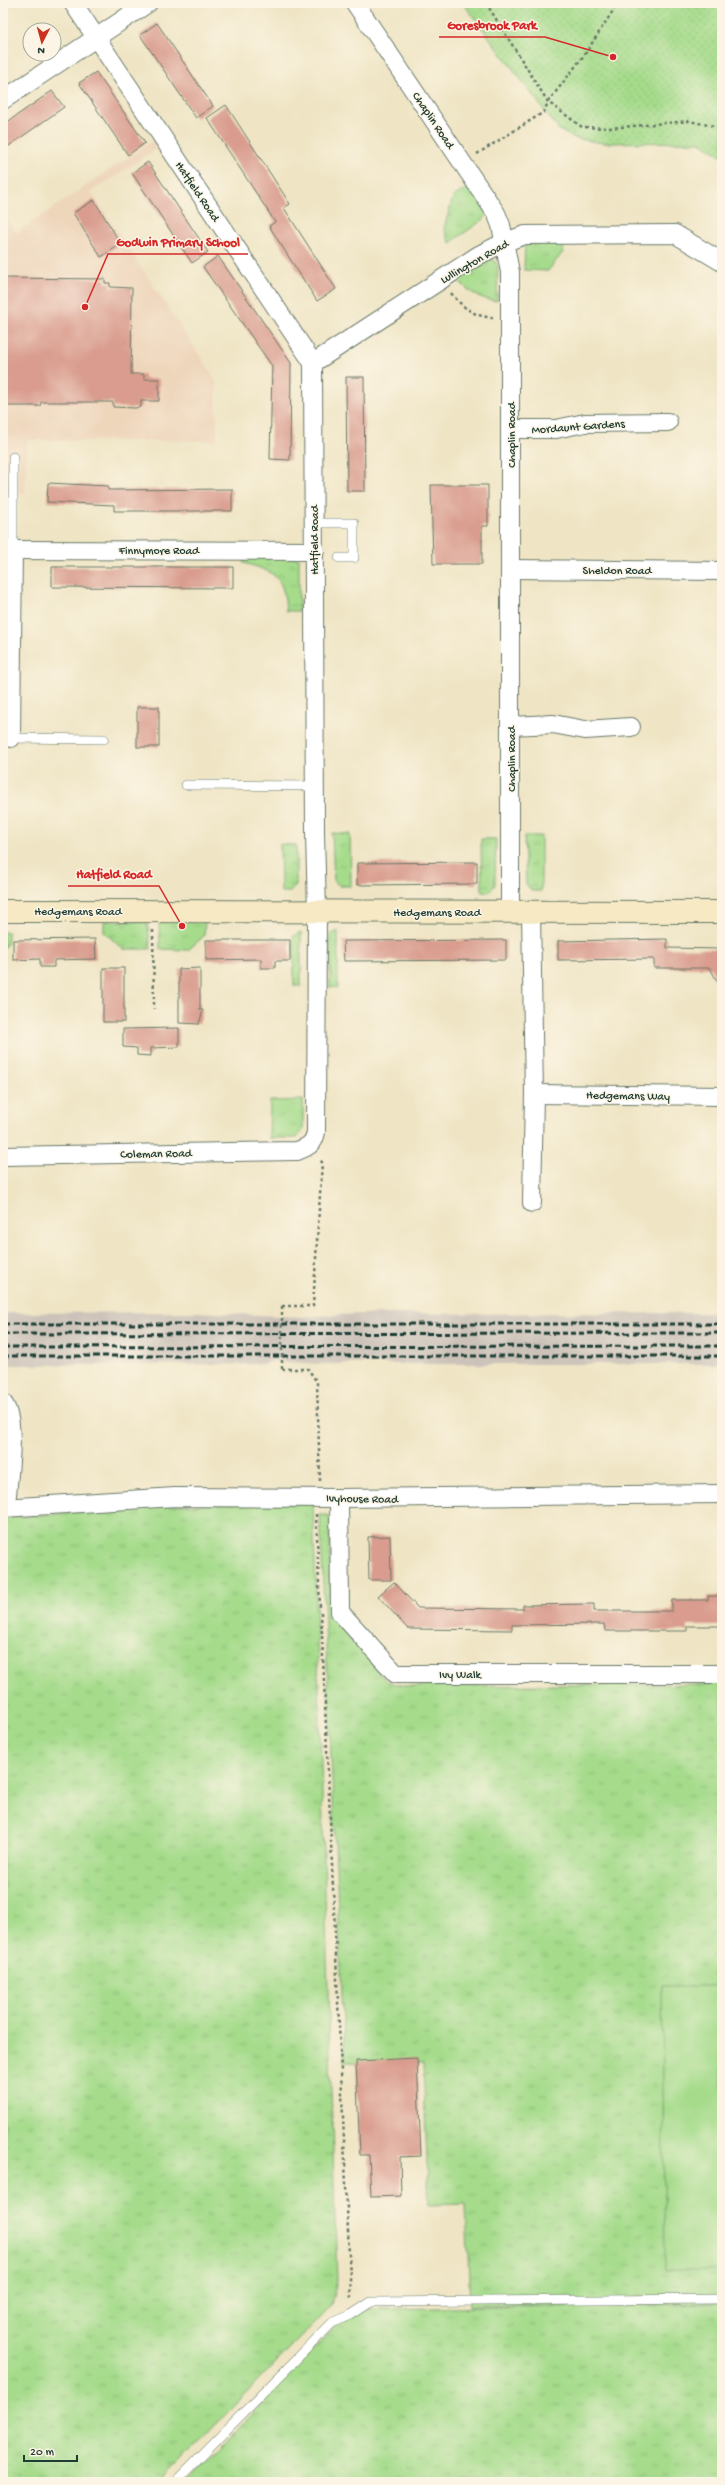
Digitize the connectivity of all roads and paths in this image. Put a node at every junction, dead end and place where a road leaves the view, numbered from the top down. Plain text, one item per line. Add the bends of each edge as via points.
1 (73, 3) edge
2 (148, 3) edge
3 (355, 3) edge
4 (486, 3) edge
5 (618, 3) edge
6 (95, 38) junction
7 (3, 100) edge
8 (548, 102) junction
9 (722, 128) edge
10 (463, 163) junction
11 (505, 242) junction
12 (722, 262) edge
13 (442, 279) junction
14 (510, 318) junction
15 (313, 362) junction
16 (668, 422) dead end
17 (511, 429) junction
18 (14, 457) dead end
19 (315, 523) junction
20 (8, 550) edge
21 (315, 550) junction
22 (339, 558) dead end
23 (511, 569) junction
24 (722, 571) edge
25 (511, 726) junction
26 (631, 727) dead end
27 (7, 738) edge
28 (104, 739) dead end
29 (186, 785) dead end
30 (314, 786) junction
31 (3, 911) edge
32 (152, 911) junction
33 (317, 912) junction
34 (520, 912) junction
35 (722, 912) edge
36 (154, 1009) dead end
37 (534, 1094) junction
38 (722, 1096) edge
39 (308, 1147) junction
40 (3, 1156) edge
41 (532, 1202) dead end
42 (3, 1403) edge
43 (722, 1494) edge
44 (318, 1497) junction
45 (339, 1498) junction
46 (4, 1508) edge
47 (722, 1674) edge
48 (722, 2299) edge
49 (351, 2316) junction
50 (175, 2482) edge

1 - 6 street, Hatfield Road
2 - 6 street
3 - 10 street, Chaplin Road
4 - 8 path
5 - 8 path via 585,54
6 - 7 street
6 - 15 street, Hatfield Road
8 - 9 path via 582,127 610,128 689,121
8 - 10 path via 544,112
10 - 11 street, Chaplin Road via 496,213
11 - 12 street, Lullington Road via 525,235 675,234
11 - 13 street, Lullington Road
11 - 14 street, Chaplin Road via 510,272
13 - 14 path via 465,309 479,316
13 - 15 street, Lullington Road
14 - 17 street, Chaplin Road
15 - 19 street, Hatfield Road
16 - 17 street, Mordaunt Gardens via 585,423 556,429
17 - 23 street, Chaplin Road
18 - 20 lane
19 - 21 street, Hatfield Road
19 - 22 lane via 354,523 354,558
20 - 21 street, Finnymore Road
20 - 27 street
21 - 30 street, Hatfield Road
23 - 24 street, Sheldon Road
23 - 25 street, Chaplin Road
25 - 26 street via 554,724 585,730
25 - 34 street, Chaplin Road
27 - 28 lane
29 - 30 lane
30 - 33 street, Hatfield Road
31 - 32 street, Hedgemans Road
32 - 33 street, Hedgemans Road
32 - 36 path
33 - 34 street, Hedgemans Road
33 - 39 street, Hatfield Road via 316,1132 314,1142
34 - 35 street, Hedgemans Road
34 - 37 street
37 - 38 street, Hedgemans Way
37 - 41 street
39 - 40 street, Coleman Road via 297,1151
39 - 44 path, bridge via 322,1162 312,1306 282,1306 282,1369 308,1369 317,1382
42 - 46 street via 10,1425
43 - 45 street, Ivyhouse Road
44 - 45 street, Ivyhouse Road
44 - 46 street, Ivyhouse Road via 175,1497
44 - 49 path
45 - 47 street, Ivy Walk via 340,1612 396,1674
48 - 49 lane via 371,2302
49 - 50 lane via 332,2323

